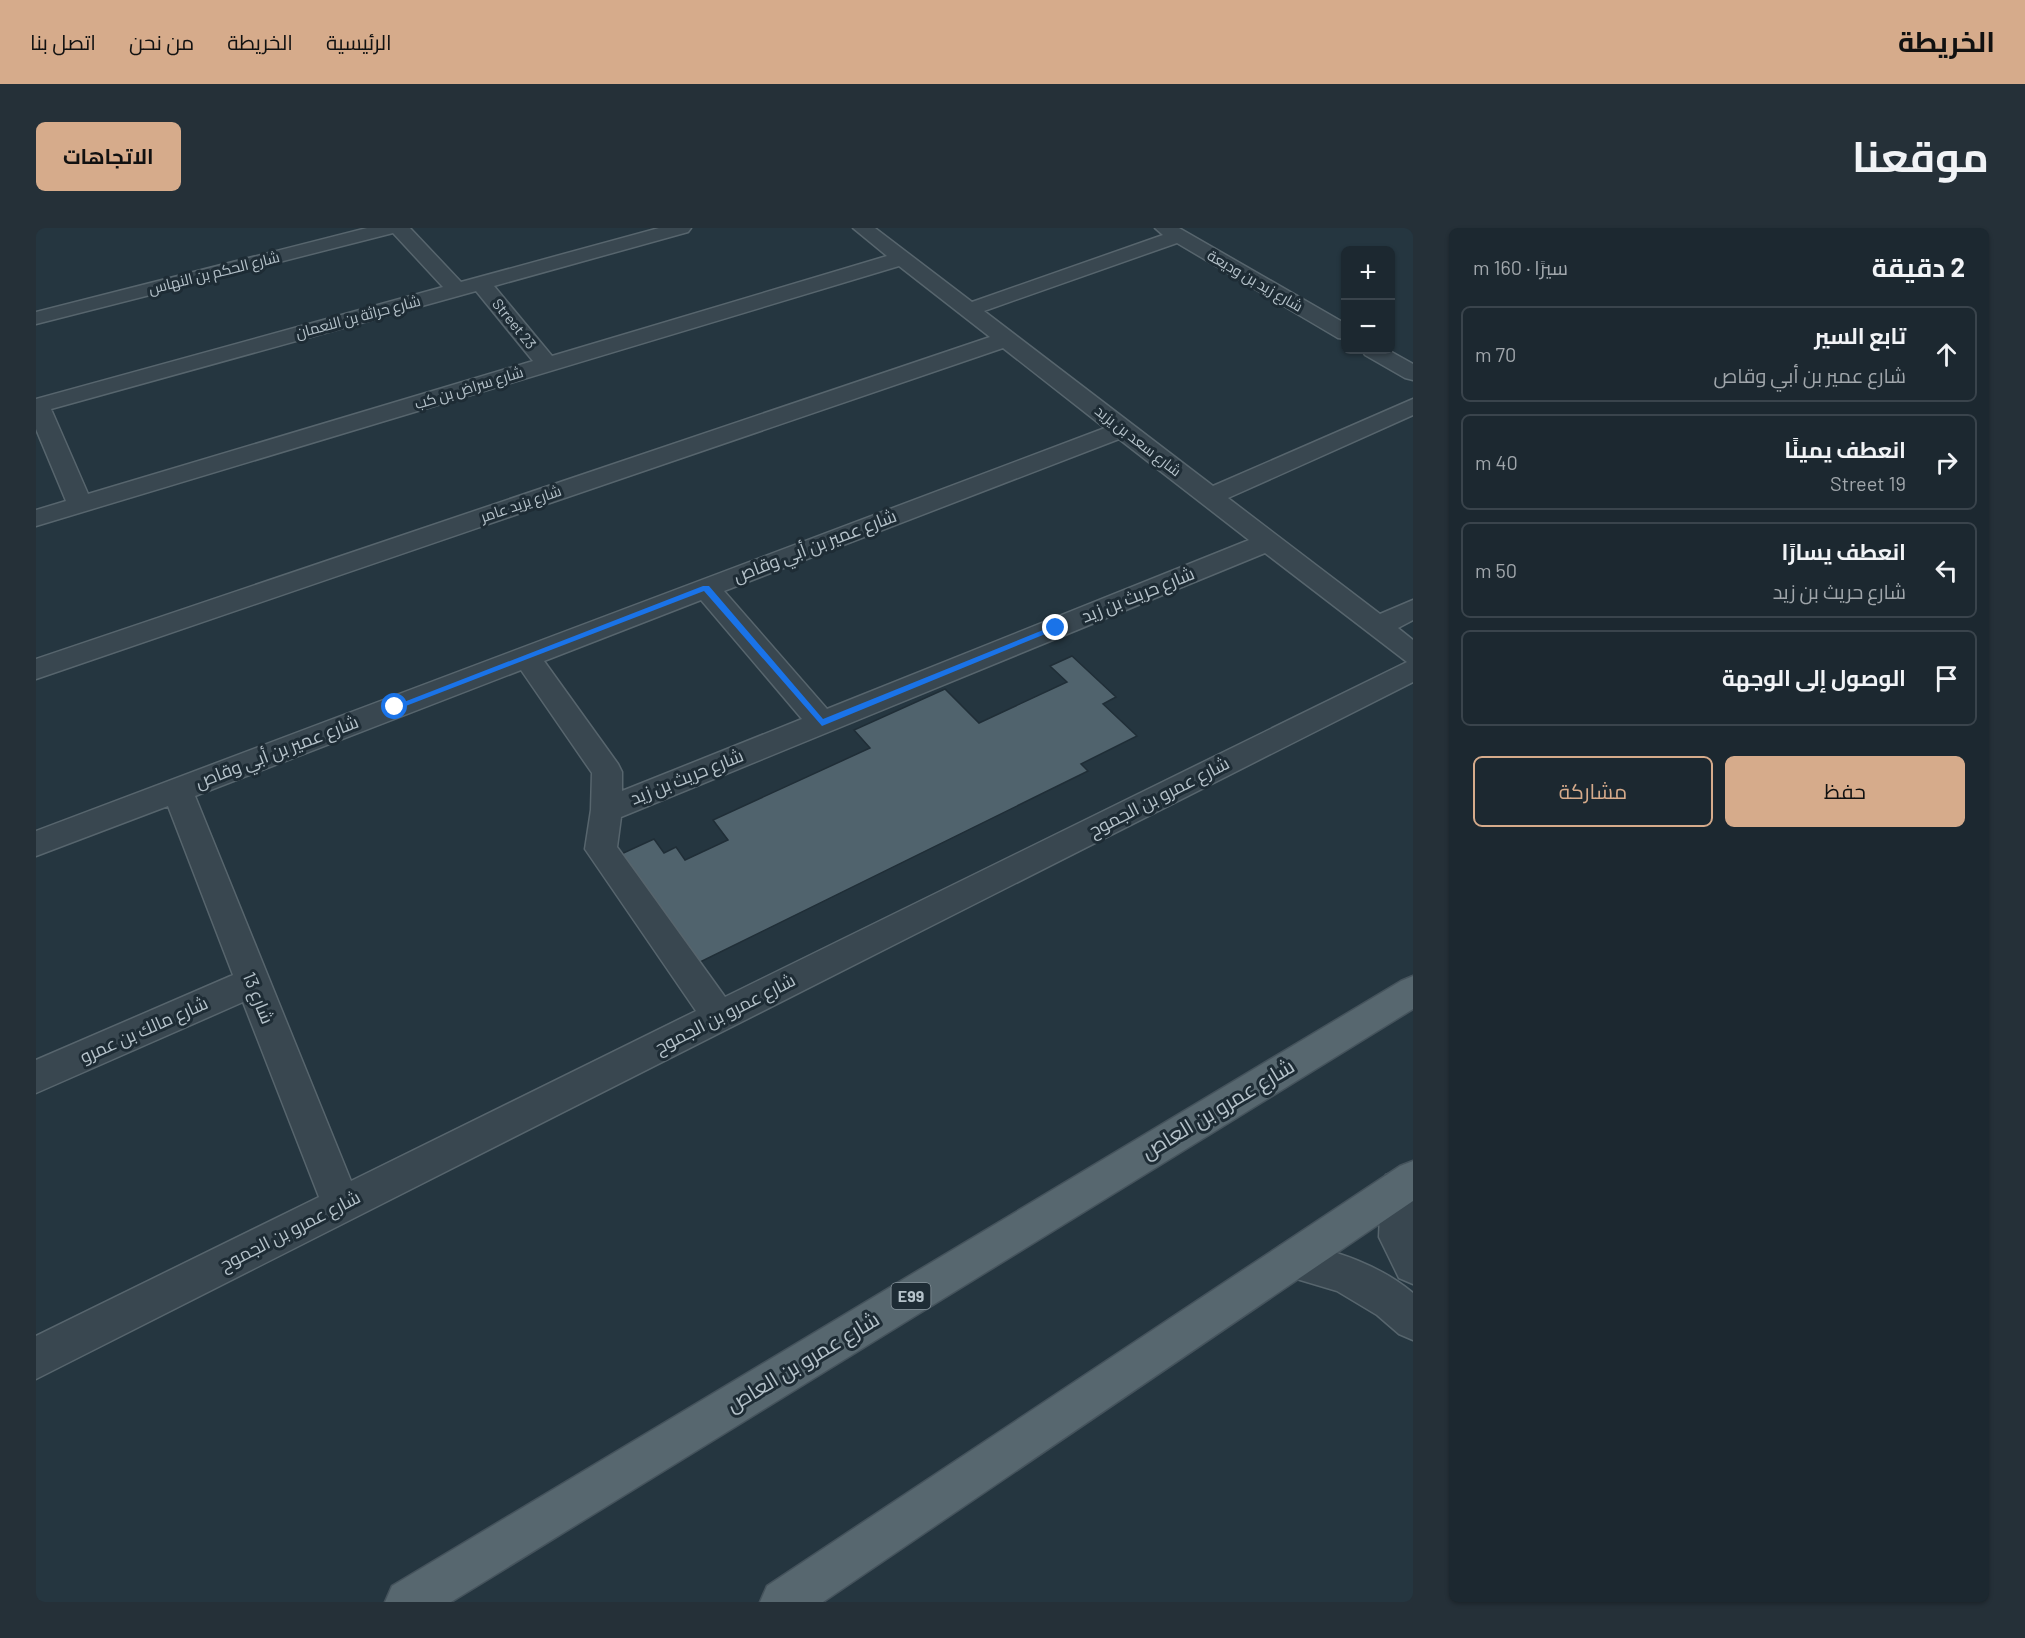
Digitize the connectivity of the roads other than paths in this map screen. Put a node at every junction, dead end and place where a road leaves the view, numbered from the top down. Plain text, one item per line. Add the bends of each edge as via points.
1 (391, 228) edge
2 (399, 228) edge
3 (681, 228) edge
4 (863, 228) edge
5 (1172, 232) edge
6 (902, 258) junction
7 (481, 283) junction
8 (457, 290) junction
9 (968, 310) junction
10 (36, 318) edge
11 (1341, 330) edge
12 (1007, 339) junction
13 (1380, 354) edge
14 (547, 364) junction
15 (1413, 373) edge
16 (37, 406) edge
17 (1413, 406) edge
18 (1123, 429) junction
19 (1210, 497) junction
20 (81, 505) junction
21 (36, 518) edge
22 (1269, 542) junction
23 (706, 588) junction
24 (1413, 609) edge
25 (1378, 627) junction
26 (1413, 654) edge
27 (527, 657) junction
28 (36, 669) edge
29 (1413, 670) edge
30 (822, 723) junction
31 (177, 790) junction
32 (606, 810) junction
33 (36, 844) edge
34 (251, 983) junction
35 (1413, 991) edge
36 (720, 1017) junction
37 (36, 1077) edge
38 (1407, 1183) edge
39 (341, 1205) junction
40 (1294, 1260) junction
41 (1413, 1264) edge
42 (1413, 1320) edge
43 (36, 1358) edge
44 (408, 1602) edge
45 (783, 1602) edge

1 - 10 street, شارع الحكم بن النهاس
2 - 8 street
3 - 7 street, شارع حراثة بن النعمان
4 - 6 street, شارع سعد بن يزيد
5 - 9 street
5 - 11 street, شارع زيد بن وديعة
6 - 9 street, شارع سعد بن يزيد
6 - 14 street, شارع سراض بن كب
7 - 8 street, شارع حراثة بن النعمان
7 - 14 street, Street 23
8 - 16 street, شارع حراثة بن النعمان
9 - 12 street, شارع سعد بن يزيد
12 - 18 street, شارع سعد بن يزيد
12 - 28 street, شارع يزيد عامر
13 - 15 street
14 - 20 street, شارع سراض بن كب
16 - 20 street
17 - 19 street
18 - 19 street, شارع سعد بن يزيد
18 - 23 street, شارع عمير بن أبي وقاص
19 - 22 street, شارع سعد بن يزيد
20 - 21 street, شارع سراض بن كب
22 - 25 street, شارع سعد بن يزيد
22 - 30 street, شارع حريث بن زيد
23 - 27 street, شارع عمير بن أبي وقاص
23 - 30 street
24 - 25 street
25 - 26 street, شارع سعد بن يزيد
27 - 31 street, شارع عمير بن أبي وقاص
27 - 32 street via 607,772
29 - 36 street, شارع عمرو بن الجموح
30 - 32 street, شارع حريث بن زيد
31 - 33 street, شارع عمير بن أبي وقاص
31 - 34 street, شارع 13
32 - 36 street via 602,849
34 - 37 street, شارع مالك بن عمرو
34 - 39 street, شارع 13
35 - 44 main road, شارع عمرو بن العاص / E99
36 - 39 street, شارع عمرو بن الجموح
38 - 40 main road
38 - 41 street via 1399,1237
39 - 43 street, شارع عمرو بن الجموح
40 - 42 street via 1345,1274 1391,1301
40 - 45 main road

